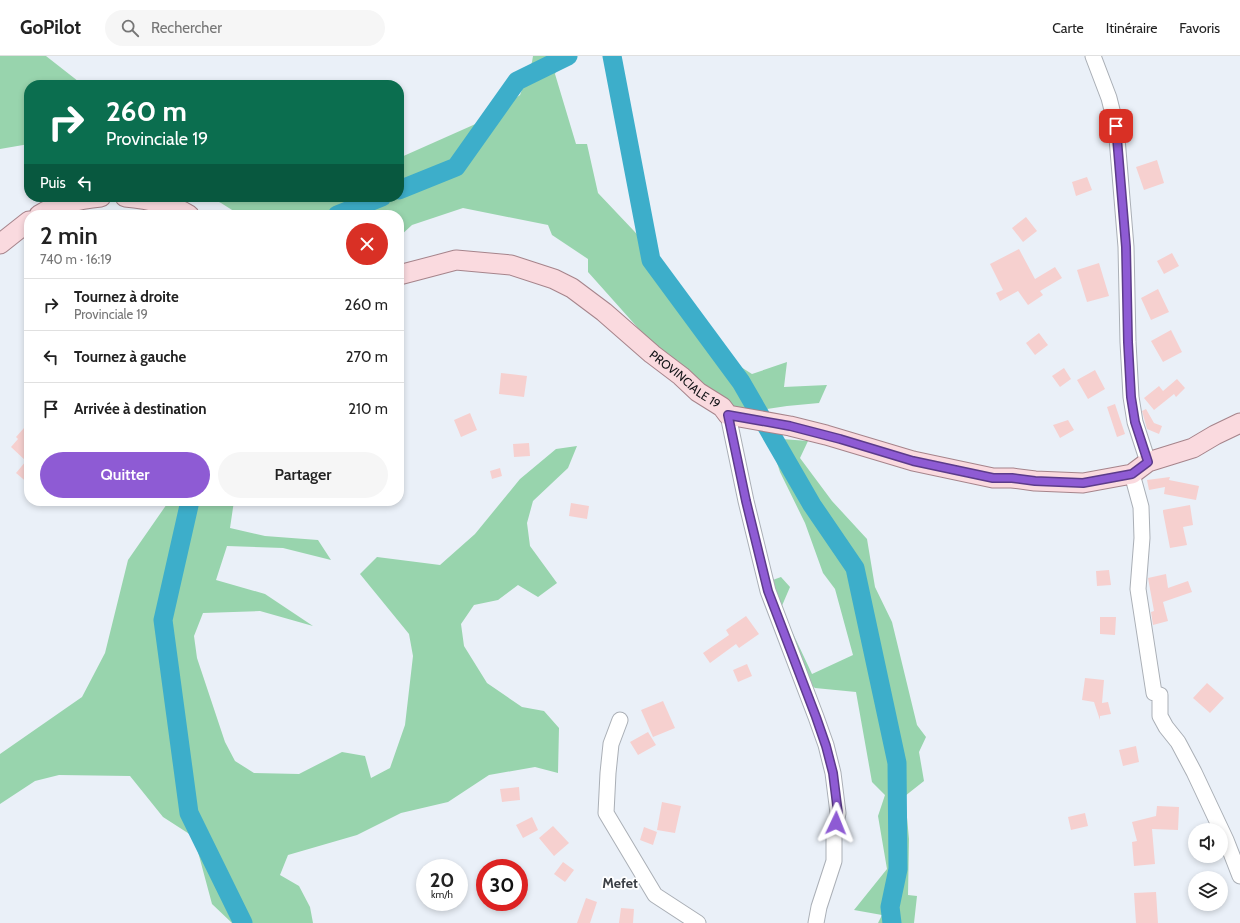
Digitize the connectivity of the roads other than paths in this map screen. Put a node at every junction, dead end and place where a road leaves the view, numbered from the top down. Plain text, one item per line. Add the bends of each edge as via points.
1 (1093, 56) edge
2 (70, 202) edge
3 (159, 202) edge
4 (46, 210) edge
5 (181, 210) edge
6 (24, 225) edge
7 (0, 244) edge
8 (404, 273) edge
9 (728, 415) junction
10 (1240, 423) edge
11 (1148, 462) junction
12 (1132, 474) junction
13 (620, 720) dead end
14 (1240, 876) edge
15 (698, 923) edge
16 (816, 923) edge

1 - 11 street via 1109,98 1116,126 1126,247 1131,397 1135,422
2 - 4 main road
3 - 5 main road
6 - 7 main road
8 - 9 main road, PROVINCIALE 19 via 456,260 511,265 554,279 572,288 604,312 698,392 722,407
9 - 12 main road, PROVINCIALE 19 via 790,426 913,461 993,478 1083,483
9 - 16 street via 768,591 816,717 833,773 838,813 834,833 834,861
10 - 11 main road, PROVINCIALE 19 via 1193,448
11 - 12 main road, PROVINCIALE 19
12 - 14 street via 1141,507 1142,538 1138,589 1154,693 1160,695 1160,716 1194,772
13 - 15 street via 611,744 606,812 655,895

